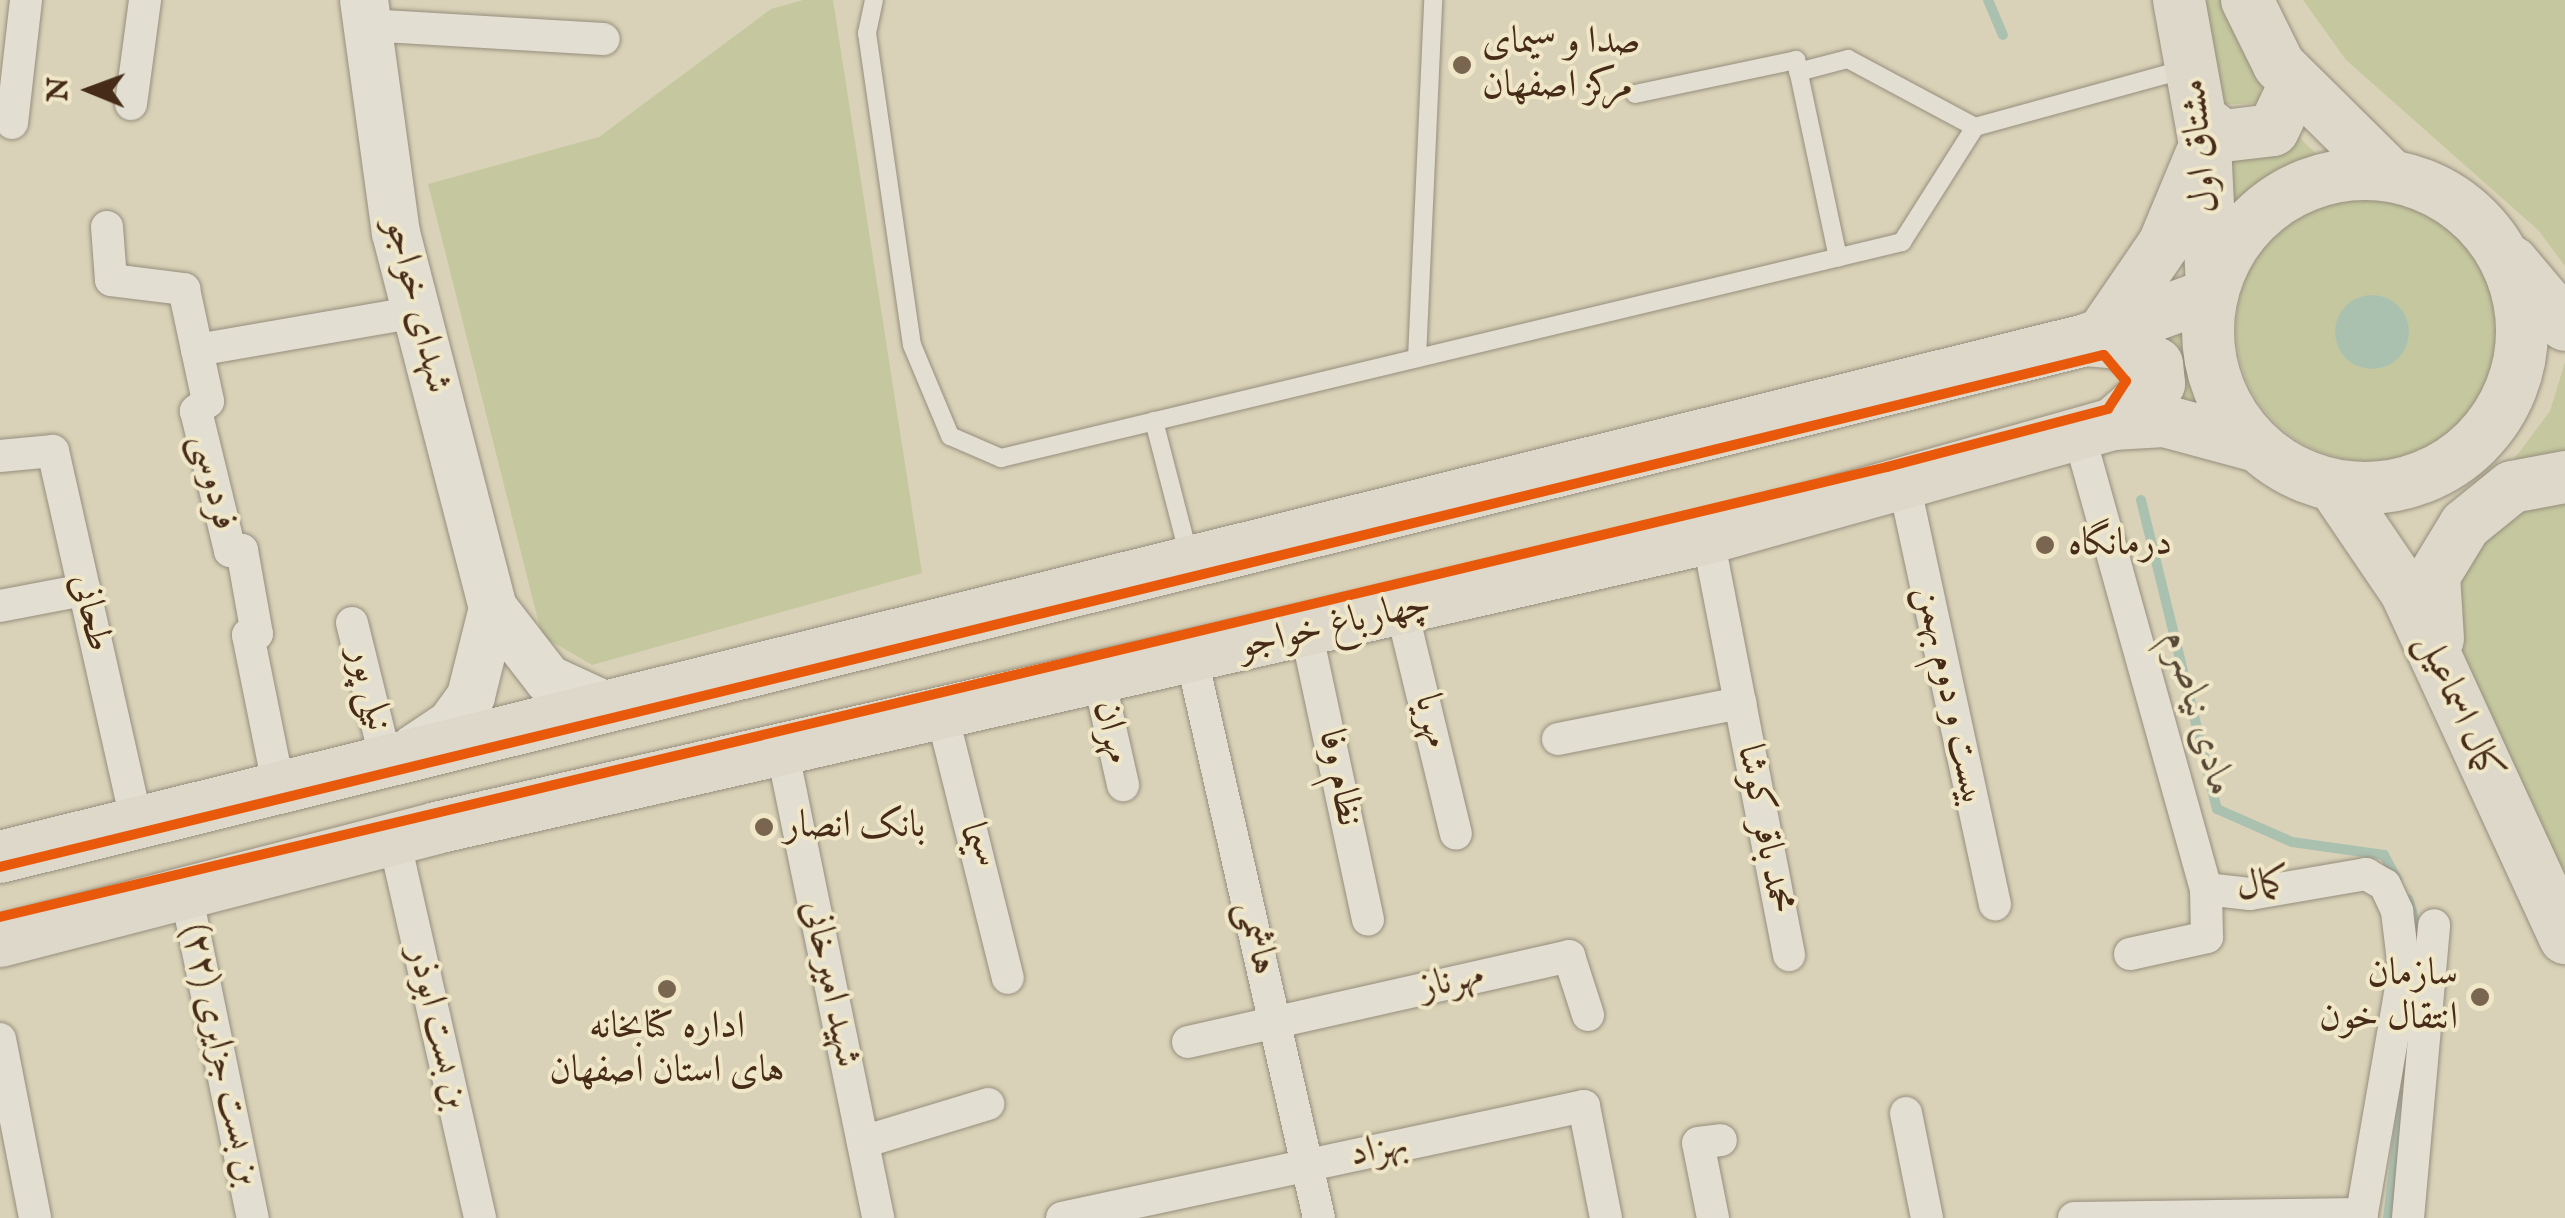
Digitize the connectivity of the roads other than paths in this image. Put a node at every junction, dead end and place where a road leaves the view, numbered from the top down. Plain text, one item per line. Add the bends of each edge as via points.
1 (26, 0) edge
2 (145, 0) edge
3 (874, 0) edge
4 (1433, 0) edge
5 (2179, 0) edge
6 (2247, 0) edge
7 (365, 13) edge
8 (447, 14) edge
9 (604, 39) dead end
10 (2193, 67) junction
11 (1798, 72) junction
12 (2295, 84) junction
13 (1635, 94) dead end
14 (131, 104) dead end
15 (12, 123) dead end
16 (1976, 127) junction
17 (2203, 132) junction
18 (2390, 175) junction
19 (106, 228) dead end
20 (2489, 234) junction
21 (1838, 258) junction
22 (2212, 294) junction
23 (417, 312) junction
24 (2565, 324) edge
25 (2094, 337) junction
26 (197, 350) junction
27 (1417, 358) junction
28 (1154, 421) junction
29 (2097, 431) junction
30 (2257, 446) junction
31 (0, 456) edge
32 (2565, 477) edge
33 (2334, 486) junction
34 (1905, 488) junction
35 (1708, 538) junction
36 (1190, 560) junction
37 (84, 590) junction
38 (0, 606) edge
39 (493, 608) junction
40 (1402, 610) junction
41 (352, 622) dead end
42 (1308, 635) junction
43 (1192, 659) junction
44 (2445, 678) junction
45 (1100, 679) junction
46 (1740, 703) junction
47 (604, 705) junction
48 (942, 714) junction
49 (1558, 739) dead end
50 (782, 749) junction
51 (400, 752) junction
52 (278, 784) junction
53 (620, 785) junction
54 (1124, 786) dead end
55 (138, 827) junction
56 (415, 834) junction
57 (1456, 834) dead end
58 (2523, 853) junction
59 (0, 857) edge
60 (2206, 889) junction
61 (186, 893) junction
62 (1994, 904) dead end
63 (2565, 907) edge
64 (1368, 920) dead end
65 (2434, 925) dead end
66 (2565, 938) edge
67 (0, 941) edge
68 (2130, 954) dead end
69 (1788, 956) dead end
70 (1008, 978) dead end
71 (1588, 1015) dead end
72 (1275, 1022) junction
73 (0, 1039) edge
74 (1188, 1042) dead end
75 (988, 1104) dead end
76 (1906, 1113) dead end
77 (1721, 1140) dead end
78 (862, 1142) junction
79 (1308, 1166) junction
80 (2362, 1216) edge
81 (35, 1218) edge
82 (253, 1218) edge
83 (480, 1218) edge
84 (878, 1218) edge
85 (1062, 1218) edge
86 (1319, 1218) edge
87 (1606, 1218) edge
88 (1713, 1218) edge
89 (1927, 1218) edge
90 (2074, 1218) edge
91 (2408, 1218) edge

1 - 15 street
2 - 14 street
3 - 28 lane via 866,33 912,345 950,436 1000,458
4 - 27 lane
5 - 10 main road, مشتاق اول
6 - 12 main road
7 - 8 street
7 - 23 main road, شهدای خواجو
8 - 9 street
10 - 16 lane
10 - 17 main road, مشتاق اول
11 - 13 lane via 1796,60
11 - 16 lane via 1848,59
11 - 21 lane
12 - 17 main road via 2273,130
12 - 18 main road
16 - 21 lane via 1902,242
17 - 22 main road, مشتاق اول
17 - 25 main road via 2164,244
18 - 20 main road via 2427,186
18 - 22 main road via 2312,182 2278,200 2248,226
19 - 26 street, فردوسی via 111,280 184,290
20 - 24 main road
20 - 33 main road via 2507,263 2522,331 2518,366 2489,428 2450,463 2403,484
21 - 27 lane
22 - 25 main road
22 - 30 main road via 2211,360
23 - 26 street
23 - 39 main road, شهدای خواجو
25 - 29 main road via 2158,364 2159,384
25 - 36 main road
26 - 52 street, فردوسی via 208,400 196,411 230,551 242,550 257,634 248,636
27 - 28 lane
28 - 36 lane
29 - 30 main road, چهارباغ خواجو via 2181,424
29 - 34 main road, چهارباغ خواجو
29 - 60 street, کمال
30 - 33 main road
31 - 37 street, طحانی via 53,452
32 - 44 main road via 2488,502 2446,552 2433,608
33 - 44 main road, کمال اسماعیل via 2387,558
34 - 35 main road, چهارباغ خواجو
34 - 62 street, بیست و دوم بهمن
35 - 40 main road, چهارباغ خواجو
35 - 46 street, محمد باقر کوشا
36 - 47 main road
37 - 38 street
37 - 55 street, طحانی
39 - 47 main road via 548,678
39 - 51 main road via 471,696 451,724
40 - 42 main road, چهارباغ خواجو
40 - 57 street, مهریا
41 - 51 street, نیلی پور
42 - 43 main road, چهارباغ خواجو
42 - 64 street, نظام وفا
43 - 45 main road, چهارباغ خواجو
43 - 72 street, هاشمی
44 - 58 main road, کمال اسماعیل
45 - 48 main road, چهارباغ خواجو
45 - 54 street, مهران
46 - 49 street, محمد باقر کوشا
46 - 69 street, محمد باقر کوشا
47 - 51 main road
47 - 53 main road via 635,738 634,765
48 - 50 main road, چهارباغ خواجو
48 - 70 street, سیما
50 - 53 main road, چهارباغ خواجو
50 - 78 street, شهید امیرخانی
51 - 52 main road
51 - 56 main road via 402,793
52 - 55 main road
53 - 56 main road, چهارباغ خواجو
55 - 59 main road
56 - 61 main road, چهارباغ خواجو
56 - 83 street, بن بست ابوذر
58 - 63 main road
58 - 66 main road, کمال اسماعیل
60 - 68 street via 2207,937
60 - 80 street, کمال via 2250,894 2344,872 2385,885 2404,970
61 - 67 main road, چهارباغ خواجو
61 - 82 street, بن بست جزایری (۲۲)
65 - 91 street
71 - 72 street, مهرناز via 1569,956
72 - 74 street
72 - 79 street, هاشمی
73 - 81 street
75 - 78 street
76 - 89 street
77 - 88 street via 1698,1143
78 - 84 street, شهید امیرخانی
79 - 85 street, بهزاد
79 - 86 street, هاشمی
79 - 87 street, بهزاد via 1584,1106
80 - 90 street

